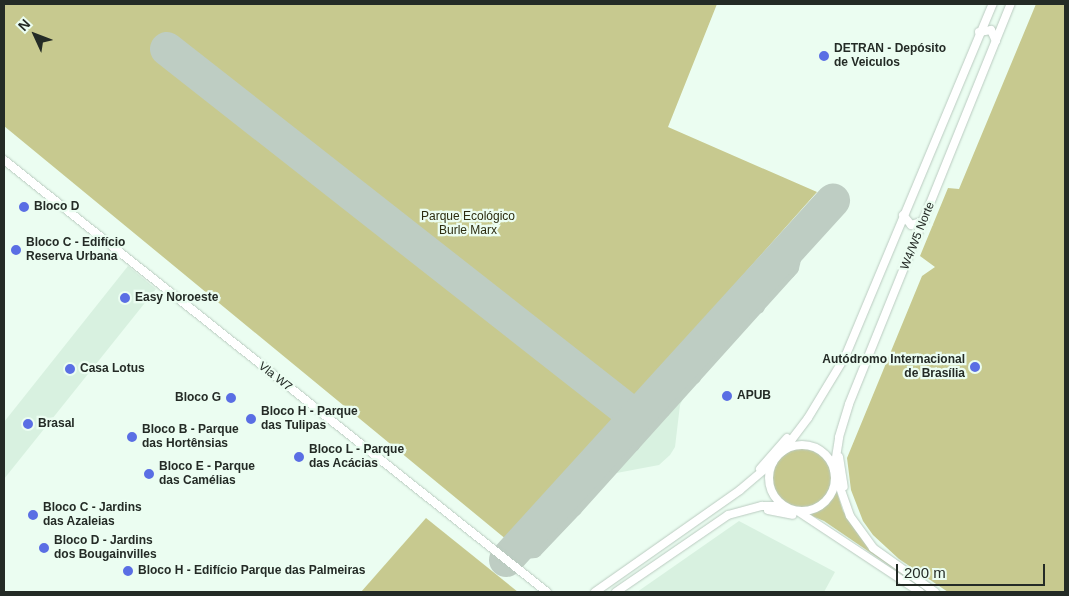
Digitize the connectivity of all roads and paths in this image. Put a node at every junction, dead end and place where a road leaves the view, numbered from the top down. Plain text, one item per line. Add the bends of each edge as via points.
1 (993, 4) edge
2 (1011, 4) edge
3 (979, 32) junction
4 (996, 41) junction
5 (4, 160) edge
6 (903, 215) junction
7 (924, 221) junction
8 (808, 418) junction
9 (837, 445) junction
10 (783, 451) junction
11 (773, 462) junction
12 (834, 472) junction
13 (750, 482) junction
14 (783, 506) junction
15 (754, 507) junction
16 (798, 512) junction
17 (850, 516) junction
18 (809, 518) junction
19 (547, 592) edge
20 (595, 592) edge
21 (616, 592) edge
22 (920, 592) edge
23 (935, 592) edge

1 - 3 main road, W4/W5 Norte
2 - 4 main road, W4/W5 Norte
3 - 4 main road via 991,30
3 - 6 main road, W4/W5 Norte
4 - 7 main road, W4/W5 Norte
5 - 19 main road, Vla W7
6 - 7 main road via 911,225
6 - 8 main road, W4/W5 Norte via 845,357
7 - 9 main road, W4/W5 Norte via 849,404
8 - 10 main road, W4/W5 Norte
8 - 13 main road
9 - 12 main road, W4/W5 Norte
9 - 17 main road
10 - 11 main road
10 - 12 main road via 799,445 814,447 827,456
11 - 13 main road
11 - 14 main road via 768,486
12 - 16 main road via 828,498 815,509
12 - 17 main road
13 - 20 main road
14 - 15 main road
14 - 16 main road
15 - 18 main road
15 - 21 main road via 728,515
16 - 18 main road
17 - 23 main road via 873,548
18 - 22 main road

